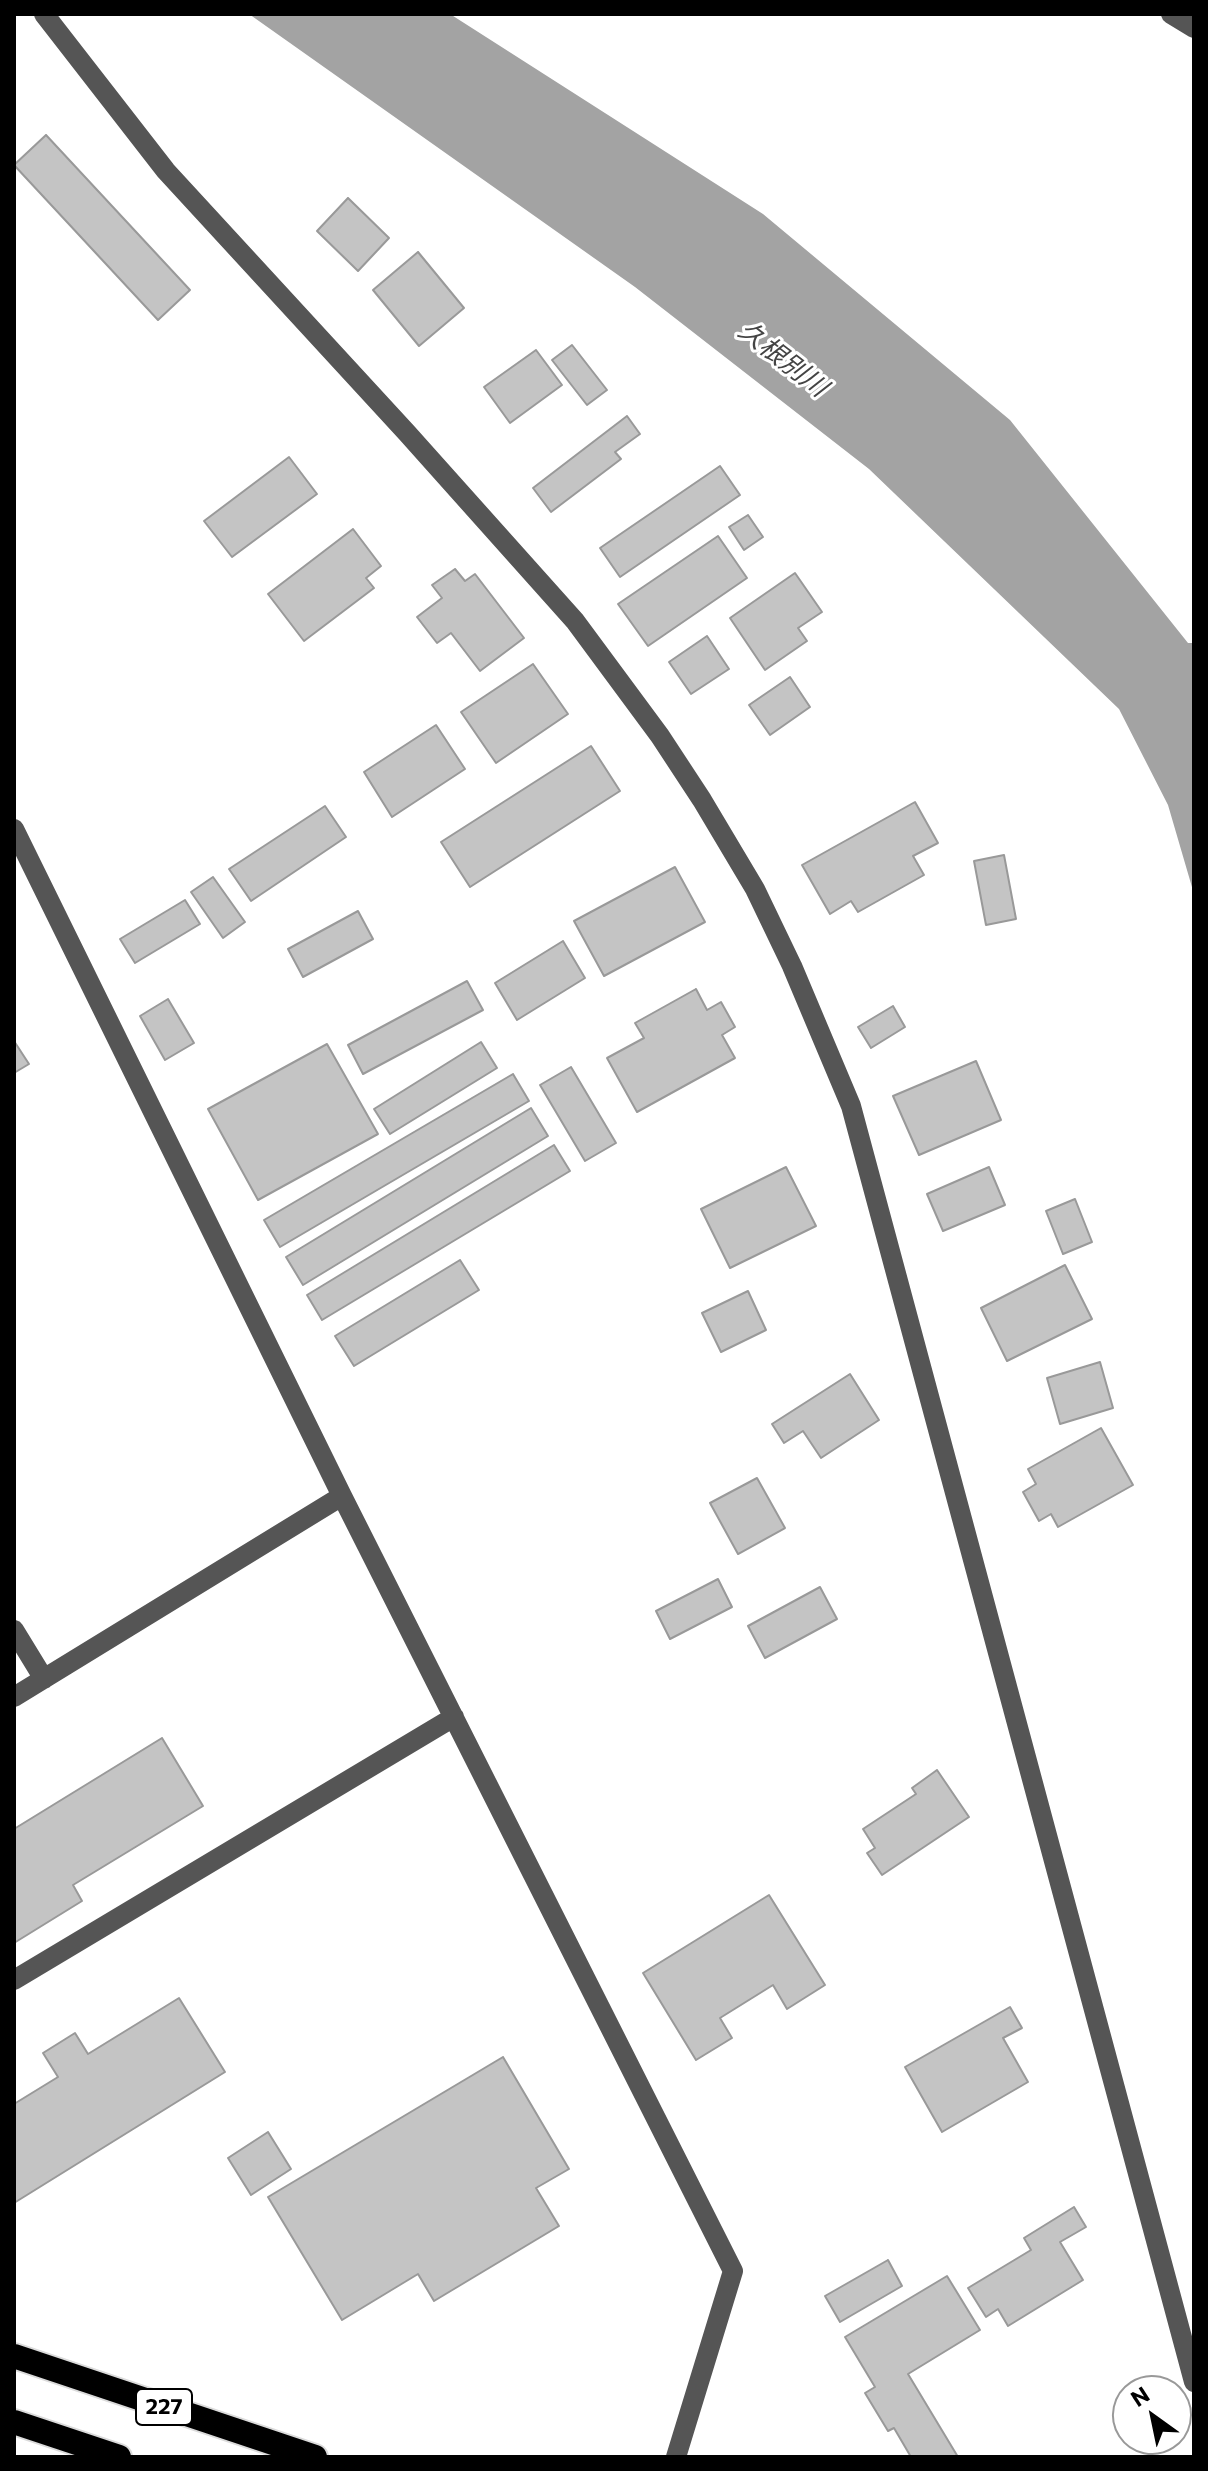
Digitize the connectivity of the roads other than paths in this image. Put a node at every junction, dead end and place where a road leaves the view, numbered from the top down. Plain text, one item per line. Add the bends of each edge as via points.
1 (44, 14) edge
2 (1171, 14) edge
3 (1194, 28) edge
4 (14, 829) edge
5 (342, 1496) junction
6 (14, 1630) edge
7 (44, 1679) junction
8 (14, 1697) edge
9 (454, 1717) junction
10 (14, 1980) edge
11 (14, 2356) edge
12 (1194, 2382) edge
13 (14, 2422) edge
14 (119, 2457) edge
15 (315, 2457) edge
16 (676, 2457) edge

1 - 12 street via 166,171 575,621 660,736 755,889 851,1106
2 - 3 street
4 - 5 street
5 - 7 street
5 - 9 street
6 - 7 street
7 - 8 street
9 - 10 street
9 - 16 street via 733,2271
11 - 15 highway, 227
13 - 14 highway

